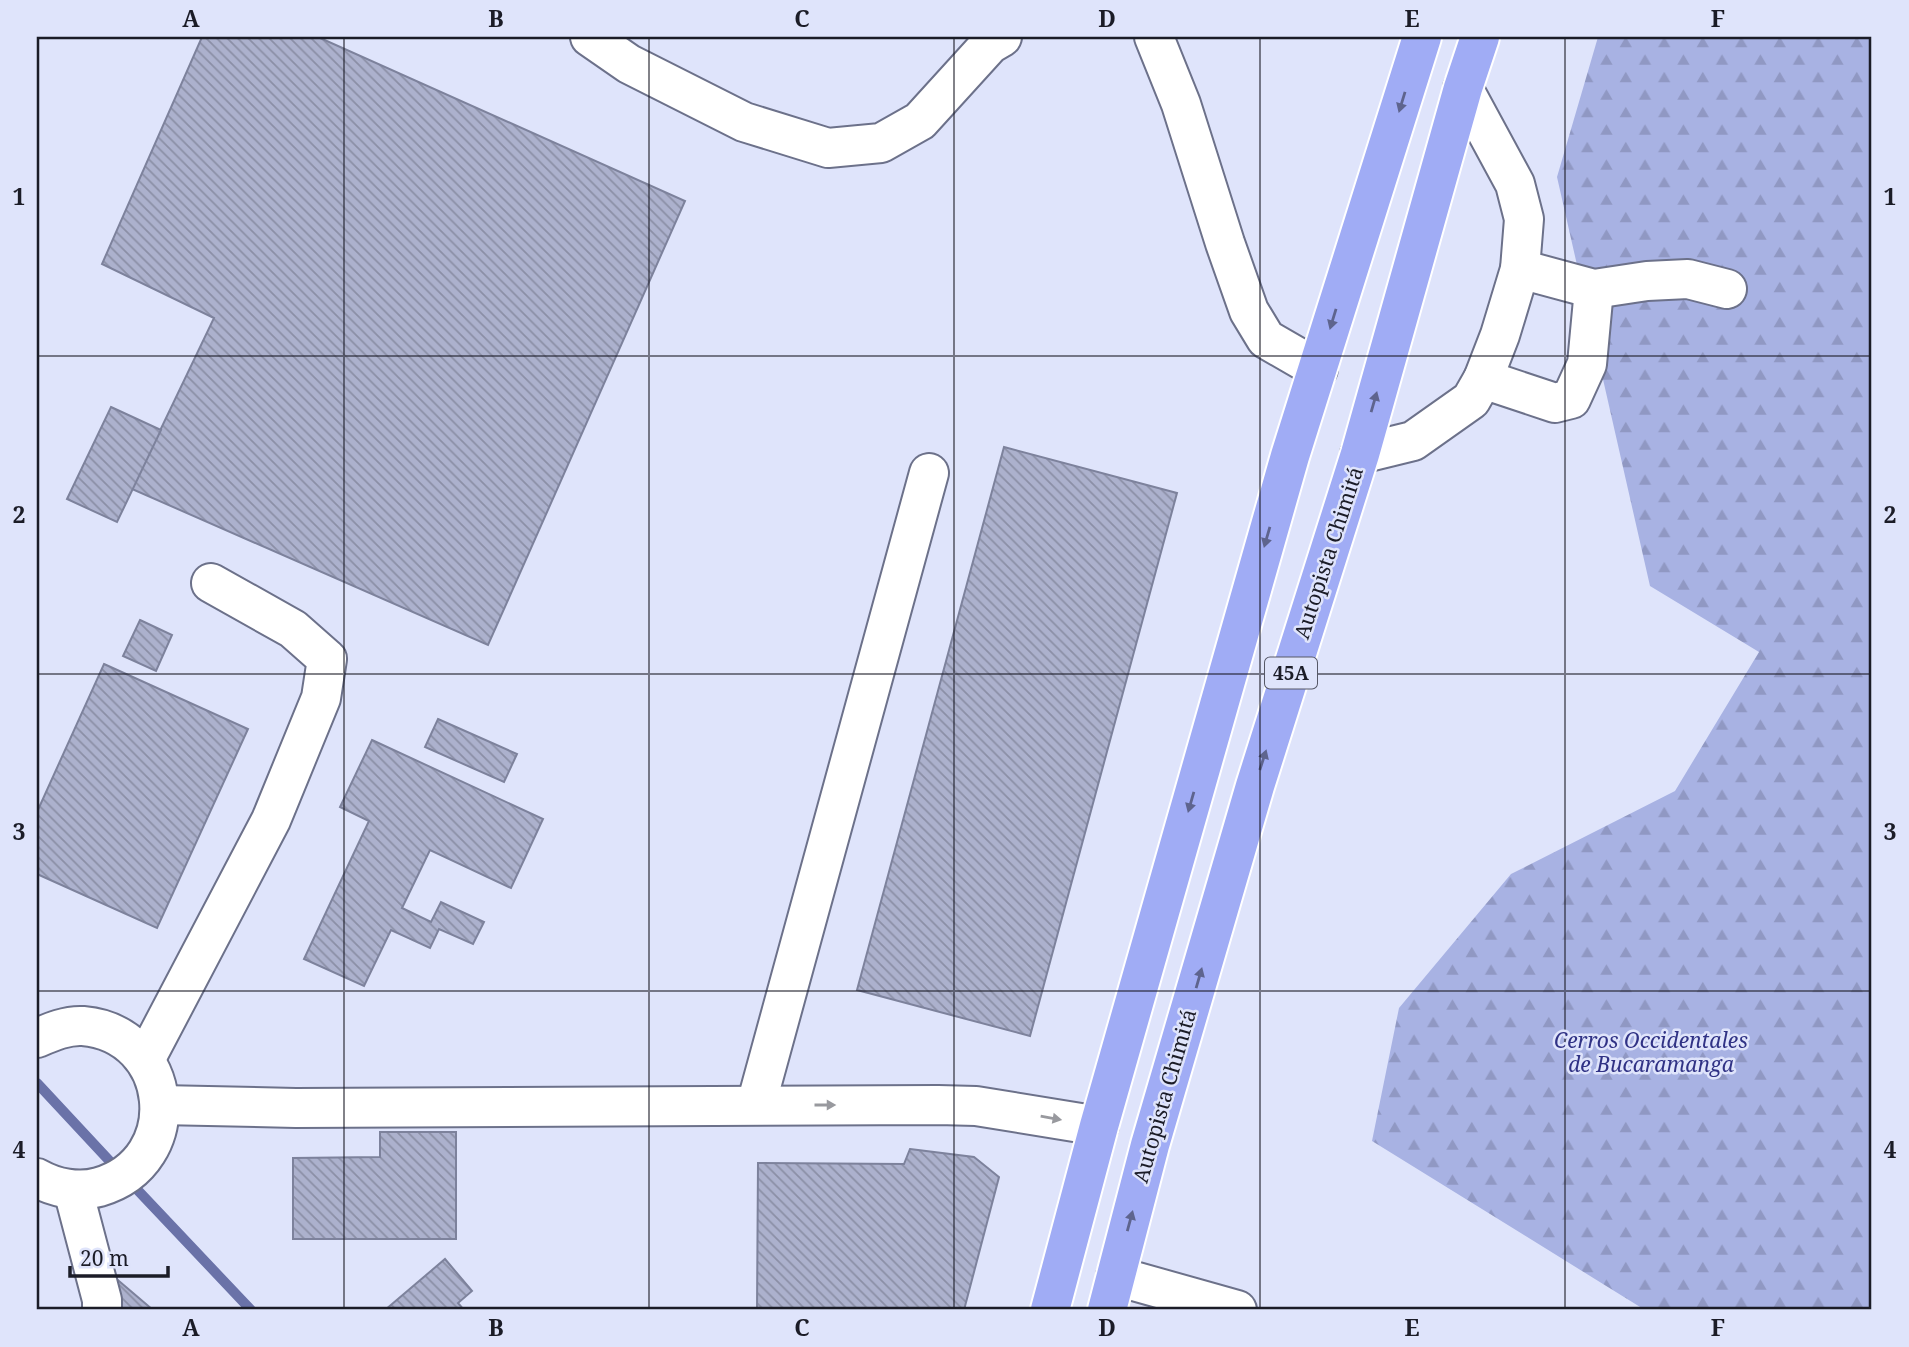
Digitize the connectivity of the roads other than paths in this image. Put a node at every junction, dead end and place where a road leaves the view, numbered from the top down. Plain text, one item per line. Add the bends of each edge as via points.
1 (590, 37) edge
2 (1002, 37) edge
3 (1154, 37) edge
4 (1422, 37) edge
5 (1480, 37) edge
6 (1463, 88) junction
7 (1520, 270) junction
8 (1594, 289) junction
9 (1727, 289) dead end
10 (1318, 369) junction
11 (1483, 379) junction
12 (1360, 454) junction
13 (929, 474) dead end
14 (211, 583) dead end
15 (37, 1038) edge
16 (145, 1060) junction
17 (160, 1105) junction
18 (756, 1105) junction
19 (1098, 1126) junction
20 (37, 1178) edge
21 (73, 1190) junction
22 (1111, 1293) edge
23 (102, 1310) edge
24 (1050, 1310) edge
25 (1237, 1310) edge

1 - 2 lane via 629,64 744,122 828,148 881,143 920,121 990,44
3 - 10 lane via 1181,104 1249,311 1266,339
4 -> 10 highway, 45A
5 - 6 highway, Autopista Chimitá / 45A
6 - 7 lane via 1516,184 1524,219
12 -> 6 highway, Autopista Chimitá / 45A
7 - 8 lane
7 - 11 lane
8 - 9 lane via 1688,279
8 - 11 lane via 1587,364 1571,399 1555,402
10 -> 19 highway, 45A
11 - 12 lane via 1471,400 1413,441
22 -> 12 highway, Autopista Chimitá / 45A via 1255,786
13 - 18 lane
14 - 16 lane via 293,629 327,659 321,698 271,820
15 - 16 lane via 82,1026 106,1031
16 - 17 lane via 156,1081
17 - 18 lane
17 - 21 lane via 159,1125 142,1159 120,1178 92,1189
18 -> 19 lane via 976,1106
19 - 24 highway, 45A
20 - 21 lane
21 - 23 lane
22 - 25 lane

